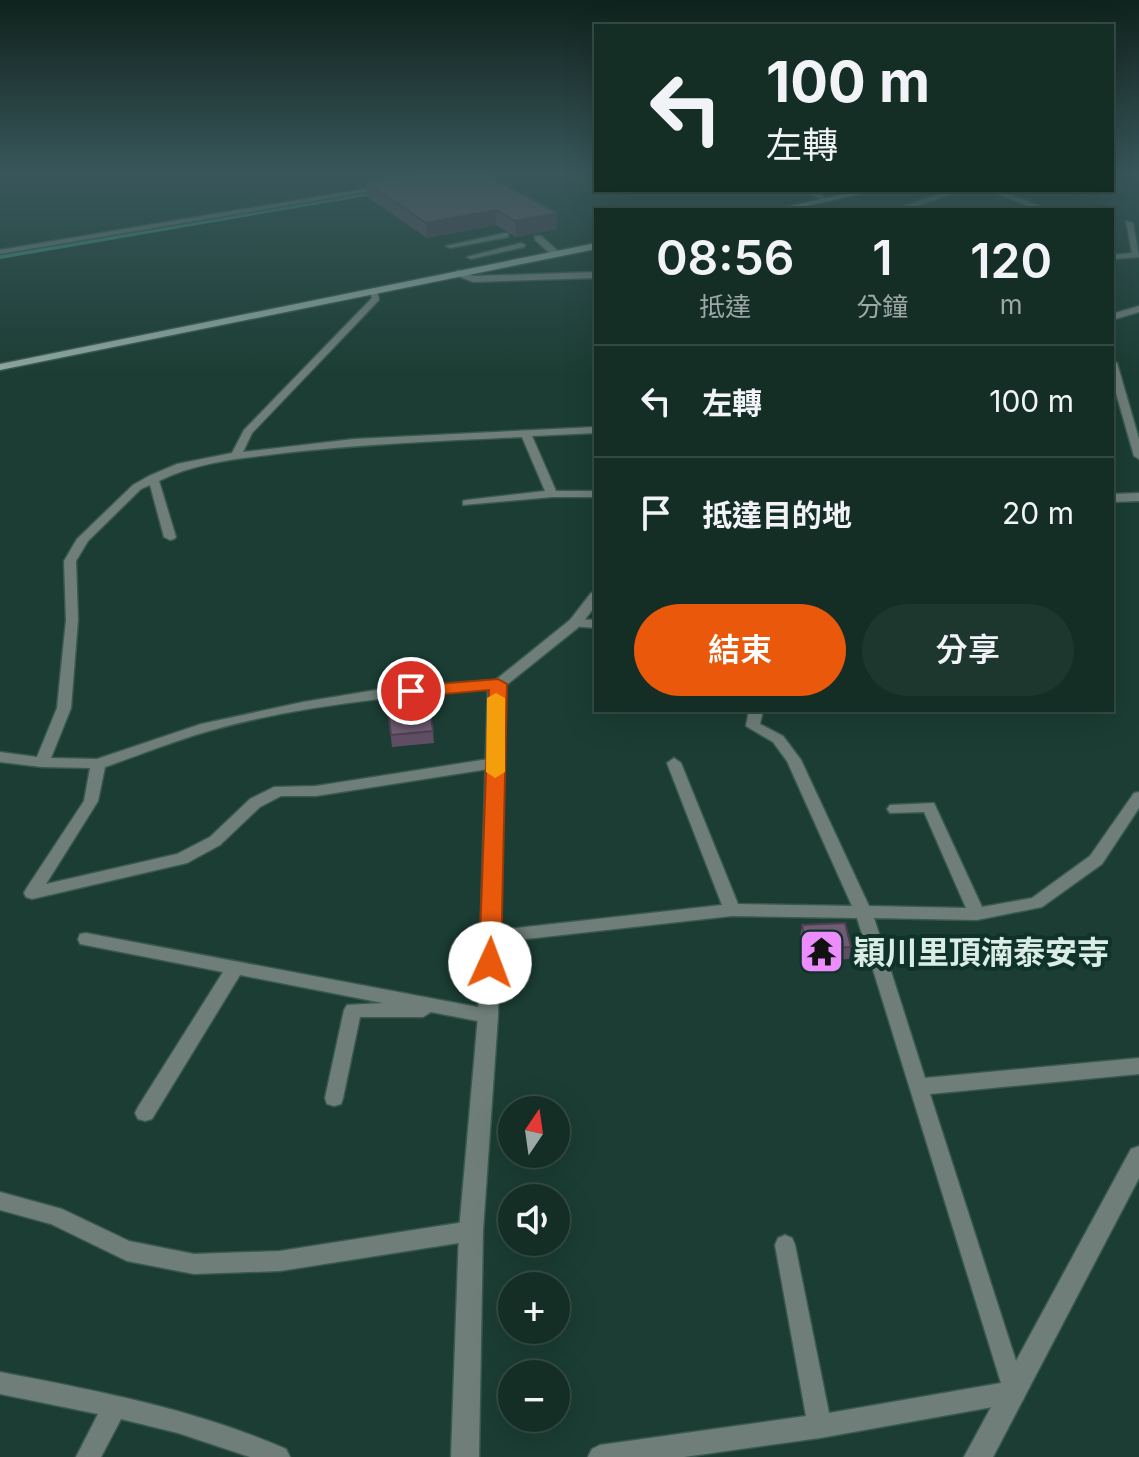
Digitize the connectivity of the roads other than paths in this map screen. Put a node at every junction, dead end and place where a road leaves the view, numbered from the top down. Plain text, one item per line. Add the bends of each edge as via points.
1 (72, 240) edge
2 (478, 240) joint
3 (540, 240) edge
4 (521, 245) edge
5 (450, 246) dead end
6 (594, 246) edge
7 (495, 250) junction
8 (0, 252) edge
9 (556, 254) junction
10 (1138, 255) edge
11 (471, 257) dead end
12 (1114, 257) edge
13 (512, 262) junction
14 (458, 273) junction
15 (594, 275) edge
16 (373, 290) junction
17 (1139, 309) edge
18 (1114, 316) edge
19 (0, 367) edge
20 (1114, 370) edge
21 (594, 430) edge
22 (525, 432) junction
23 (236, 456) junction
24 (1139, 456) edge
25 (153, 478) junction
26 (552, 494) junction
27 (594, 494) edge
28 (1139, 497) edge
29 (1114, 498) edge
30 (467, 503) dead end
31 (170, 537) dead end
32 (594, 601) edge
33 (586, 623) edge
34 (498, 684) junction
35 (756, 712) edge
36 (0, 757) edge
37 (42, 762) junction
38 (495, 763) junction
39 (674, 763) dead end
40 (98, 764) junction
41 (1139, 797) edge
42 (895, 809) dead end
43 (732, 910) junction
44 (864, 914) junction
45 (977, 914) junction
46 (491, 937) junction
47 (86, 939) dead end
48 (235, 968) junction
49 (456, 1010) junction
50 (488, 1016) junction
51 (1139, 1066) edge
52 (919, 1087) junction
53 (334, 1098) dead end
54 (145, 1113) dead end
55 (1139, 1156) edge
56 (0, 1201) edge
57 (471, 1231) junction
58 (785, 1245) dead end
59 (0, 1383) edge
60 (1015, 1392) junction
61 (115, 1407) junction
62 (820, 1426) junction
63 (88, 1457) edge
64 (278, 1457) edge
65 (465, 1457) edge
66 (600, 1457) edge
67 (978, 1457) edge

1 - 8 lane
2 - 5 lane
2 - 7 lane
3 - 9 lane
4 - 7 lane
6 - 9 main road
7 - 11 lane
7 - 13 lane
9 - 13 main road
10 - 12 lane
13 - 14 main road
14 - 15 street via 473,279
14 - 16 main road
16 - 19 main road
16 - 23 lane via 376,298 248,432
17 - 18 lane
20 - 24 lane
21 - 22 lane
22 - 23 lane via 354,442
22 - 26 lane
23 - 25 lane via 181,466
25 - 31 lane
25 - 37 lane via 121,501 83,539 70,561 72,620 64,708
26 - 27 lane
26 - 30 lane
28 - 29 street
32 - 33 street
33 - 34 street
34 - 38 street
34 - 40 lane via 382,693 303,706 206,727
35 - 44 lane via 753,726 778,739 794,760
36 - 37 lane
37 - 40 lane
38 - 40 lane via 316,791 279,791 255,803 215,841 181,859 32,893 91,801
38 - 46 street
39 - 43 lane
41 - 45 lane via 1096,860 1036,903
42 - 45 lane via 929,807
43 - 44 lane
43 - 46 lane
44 - 45 lane
44 - 52 lane
46 - 50 street
47 - 48 lane
48 - 49 lane
48 - 54 lane
49 - 50 lane
49 - 53 lane via 353,1010
50 - 57 street
51 - 52 lane
52 - 60 lane
55 - 60 street
56 - 57 lane via 55,1216 127,1251 194,1264 280,1261
57 - 65 street
58 - 62 lane
59 - 61 lane
60 - 62 lane
60 - 67 street
61 - 63 lane
61 - 64 lane via 250,1443
62 - 66 lane

